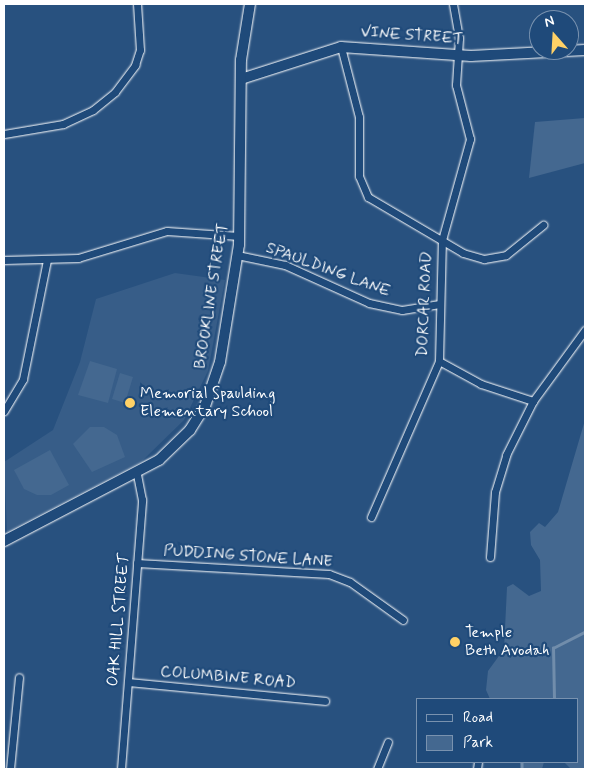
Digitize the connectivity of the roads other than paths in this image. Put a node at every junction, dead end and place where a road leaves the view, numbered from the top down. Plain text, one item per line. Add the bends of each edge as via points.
1 (137, 4) edge
2 (250, 4) edge
3 (454, 4) edge
4 (341, 48) junction
5 (585, 50) edge
6 (456, 55) junction
7 (241, 79) junction
8 (4, 134) edge
9 (543, 225) dead end
10 (240, 236) junction
11 (442, 240) junction
12 (237, 255) junction
13 (4, 260) edge
14 (47, 260) junction
15 (440, 304) junction
16 (585, 330) edge
17 (439, 361) junction
18 (533, 401) junction
19 (4, 411) edge
20 (137, 474) junction
21 (371, 517) dead end
22 (4, 541) edge
23 (490, 556) dead end
24 (137, 564) junction
25 (404, 620) dead end
26 (19, 677) dead end
27 (129, 682) junction
28 (325, 701) dead end
29 (388, 742) dead end
30 (10, 769) edge
31 (121, 769) edge
32 (377, 769) edge

1 - 8 street via 140,50 135,65 116,92 93,110 63,124
2 - 7 main road, BROOKLINE STREET
3 - 6 street, DORCAR ROAD
4 - 6 main road, VINE STREET
4 - 7 main road, VINE STREET
4 - 11 street via 359,117 362,186 380,208
5 - 6 main road, VINE STREET
6 - 11 street, DORCAR ROAD via 456,85 470,149
7 - 10 main road, BROOKLINE STREET
9 - 11 street via 521,246 496,258 463,253
10 - 12 main road, BROOKLINE STREET
10 - 14 street via 167,231 105,252
11 - 15 street, DORCAR ROAD
12 - 15 street, SPAULDING LANE via 285,265 377,305 402,310
12 - 20 main road, BROOKLINE STREET via 220,362 205,406 178,443
13 - 14 street
14 - 19 street via 23,379
15 - 17 street, DORCAR ROAD
16 - 18 street
17 - 18 street via 481,384
17 - 21 street, DORCAR ROAD
18 - 23 street via 506,455 495,492
20 - 22 main road, BROOKLINE STREET
20 - 24 street, OAK HILL STREET via 142,500
24 - 25 street, PUDDING STONE LANE via 329,574 350,582
24 - 27 street, OAK HILL STREET
26 - 30 street
27 - 28 street, COLUMBINE ROAD
27 - 31 street, OAK HILL STREET
29 - 32 street

